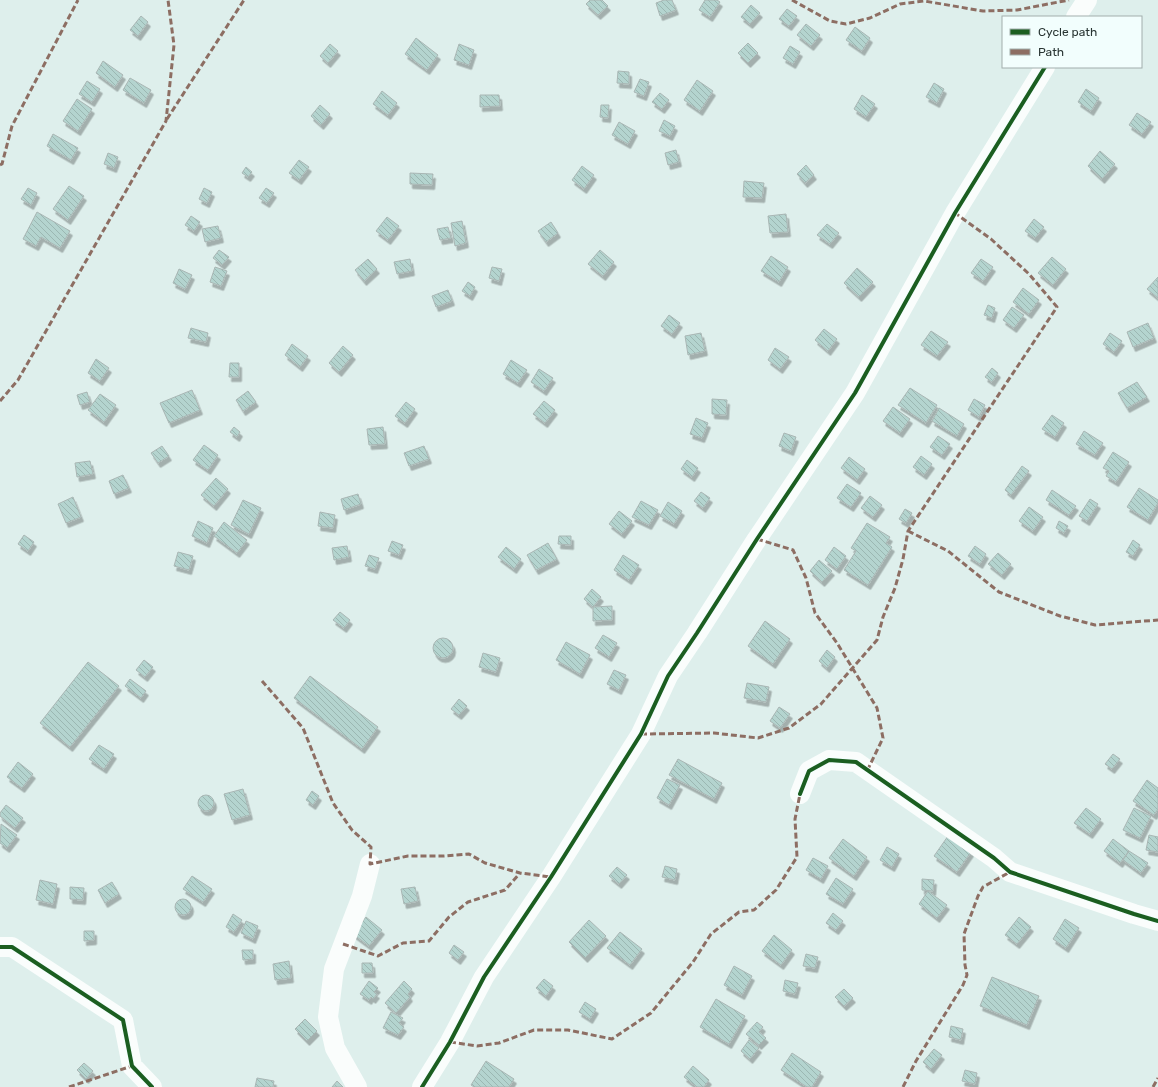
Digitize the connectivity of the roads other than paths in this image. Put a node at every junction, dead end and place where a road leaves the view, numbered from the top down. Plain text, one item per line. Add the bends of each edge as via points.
1 (1087, 0) edge
2 (1077, 16) edge
3 (1045, 68) edge
4 (800, 794) dead end
5 (370, 864) dead end
6 (1158, 921) edge
7 (0, 947) edge
8 (152, 1087) edge
9 (357, 1087) edge
10 (422, 1087) edge

1 - 2 street
3 - 10 street via 955,213 855,393 668,676 640,734 551,877 484,977 450,1042
4 - 6 street via 809,772 829,760 856,762 994,858 1010,872
5 - 9 street via 362,896 334,969 328,1017 335,1048
7 - 8 street via 12,947 123,1020 132,1066

